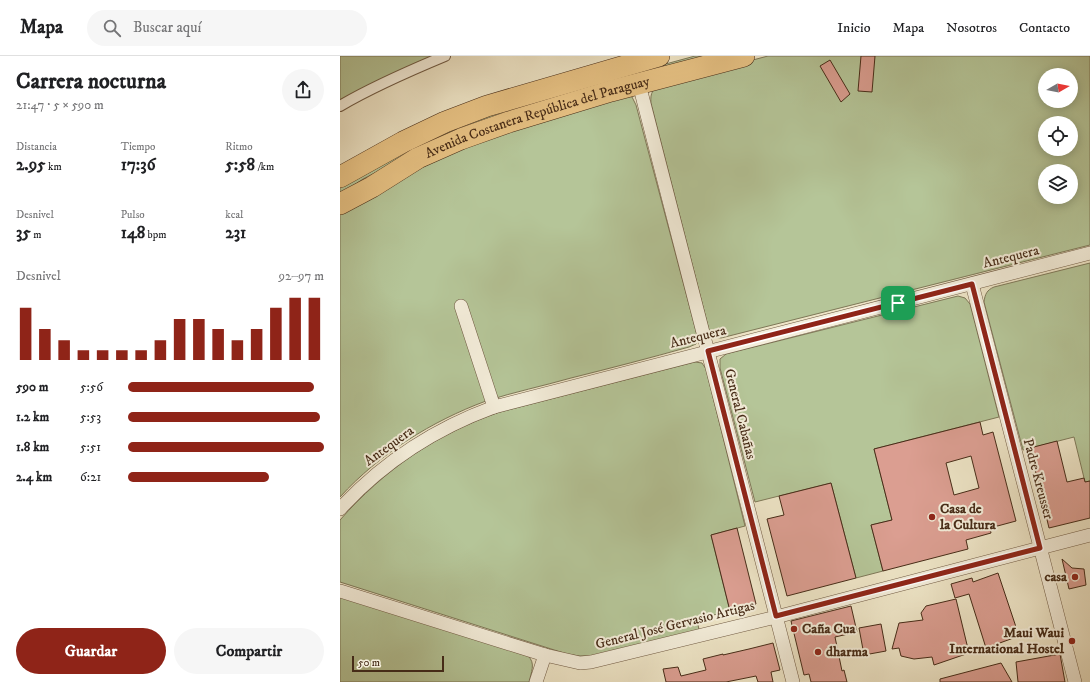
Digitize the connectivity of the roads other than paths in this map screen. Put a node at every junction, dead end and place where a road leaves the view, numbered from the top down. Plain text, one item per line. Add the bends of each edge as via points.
1 (445, 56) edge
2 (658, 56) edge
3 (744, 56) edge
4 (639, 84) junction
5 (340, 106) edge
6 (340, 177) edge
7 (340, 204) edge
8 (1090, 253) edge
9 (972, 284) junction
10 (461, 306) dead end
11 (708, 351) junction
12 (494, 407) junction
13 (340, 509) edge
14 (1090, 535) edge
15 (1040, 548) junction
16 (340, 591) edge
17 (776, 616) junction
18 (545, 655) junction
19 (536, 682) edge
20 (793, 682) edge
21 (1075, 682) edge

1 - 5 street via 404,72
2 - 6 main road, Avenida Costanera República del Paraguay via 487,106 403,142
3 - 4 main road, Avenida Costanera República del Paraguay
4 - 7 main road, Avenida Costanera República del Paraguay via 508,122 461,139 418,158
4 - 11 street, General Cabañas
8 - 9 street, Antequera
9 - 11 street, Antequera
9 - 15 street, Padre Kreusser
10 - 12 street
11 - 12 street, Antequera
11 - 17 street, General Cabañas
12 - 13 street, Antequera via 446,426 411,447 377,473
14 - 15 street, General José Gervasio Artigas
15 - 17 street, General José Gervasio Artigas
15 - 21 street, Padre Kreusser
16 - 18 street, General José Gervasio Artigas
17 - 18 street, General José Gervasio Artigas via 592,662 580,663
17 - 20 street, General Cabañas
18 - 19 street

